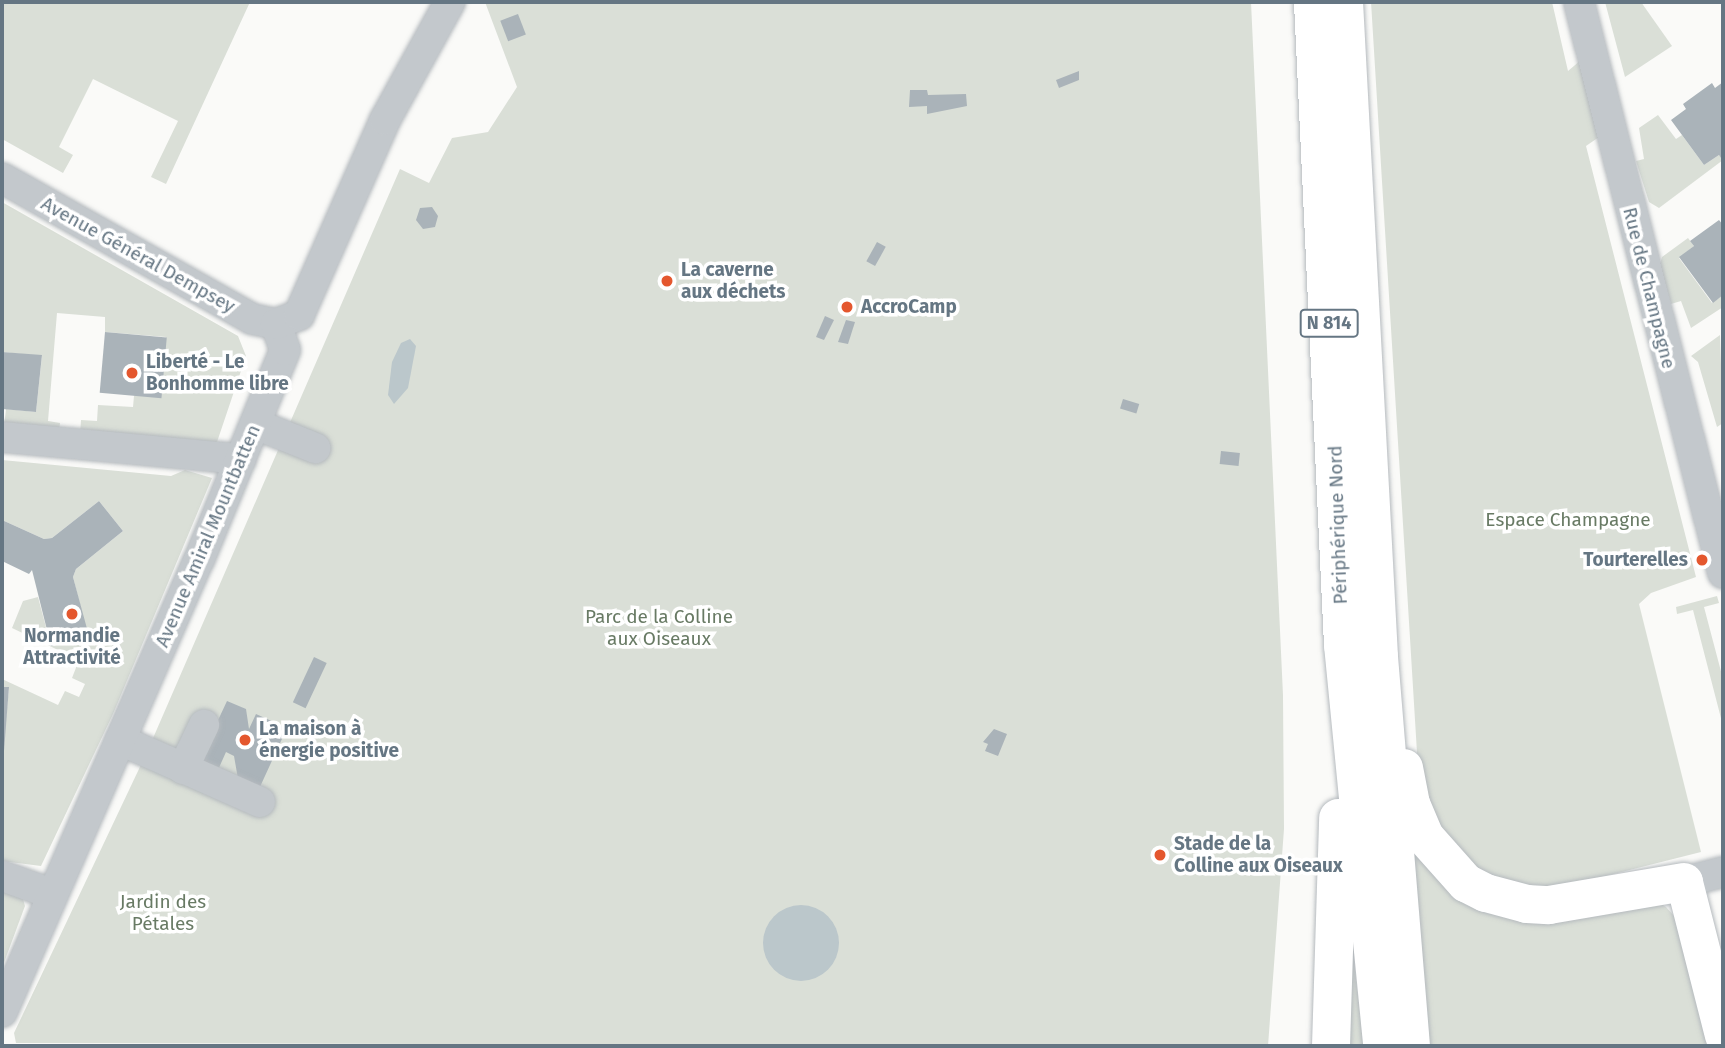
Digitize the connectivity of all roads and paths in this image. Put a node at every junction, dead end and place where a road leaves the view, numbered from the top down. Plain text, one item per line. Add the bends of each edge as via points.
1 (450, 2) edge
2 (1313, 2) edge
3 (1344, 2) edge
4 (1579, 2) edge
5 (2, 178) edge
6 (276, 324) junction
7 (255, 424) junction
8 (2, 436) edge
9 (315, 448) dead end
10 (240, 459) junction
11 (1723, 573) edge
12 (1343, 645) junction
13 (1379, 657) junction
14 (204, 725) dead end
15 (120, 740) junction
16 (183, 769) junction
17 (260, 802) dead end
18 (1723, 872) edge
19 (2, 876) edge
20 (1684, 882) junction
21 (52, 894) junction
22 (2, 1012) edge
23 (1723, 1035) edge
24 (1331, 1046) edge
25 (1382, 1046) edge
26 (1411, 1046) edge

1 - 6 street via 385,120 299,315
2 - 12 highway, Périphérique Nord / N 814
3 - 13 highway, Périphérique Nord / N 814
4 - 11 street, Rue de Champagne
5 - 6 street, Avenue Général Dempsey via 252,319
6 - 7 street, Avenue Amiral Mountbatten via 285,350
7 - 9 street
7 - 10 street, Avenue Amiral Mountbatten
8 - 10 street
10 - 15 street, Avenue Amiral Mountbatten
12 - 24 highway
12 - 25 highway, Périphérique Nord / N 814
13 - 20 highway via 1397,700 1411,804 1436,852 1466,883 1504,900 1549,905
13 - 26 highway, Périphérique Nord / N 814
14 - 16 street
15 - 16 street
15 - 21 street, Avenue Amiral Mountbatten
16 - 17 street
18 - 20 street
19 - 21 street
20 - 23 main road
21 - 22 street, Avenue Amiral Mountbatten

